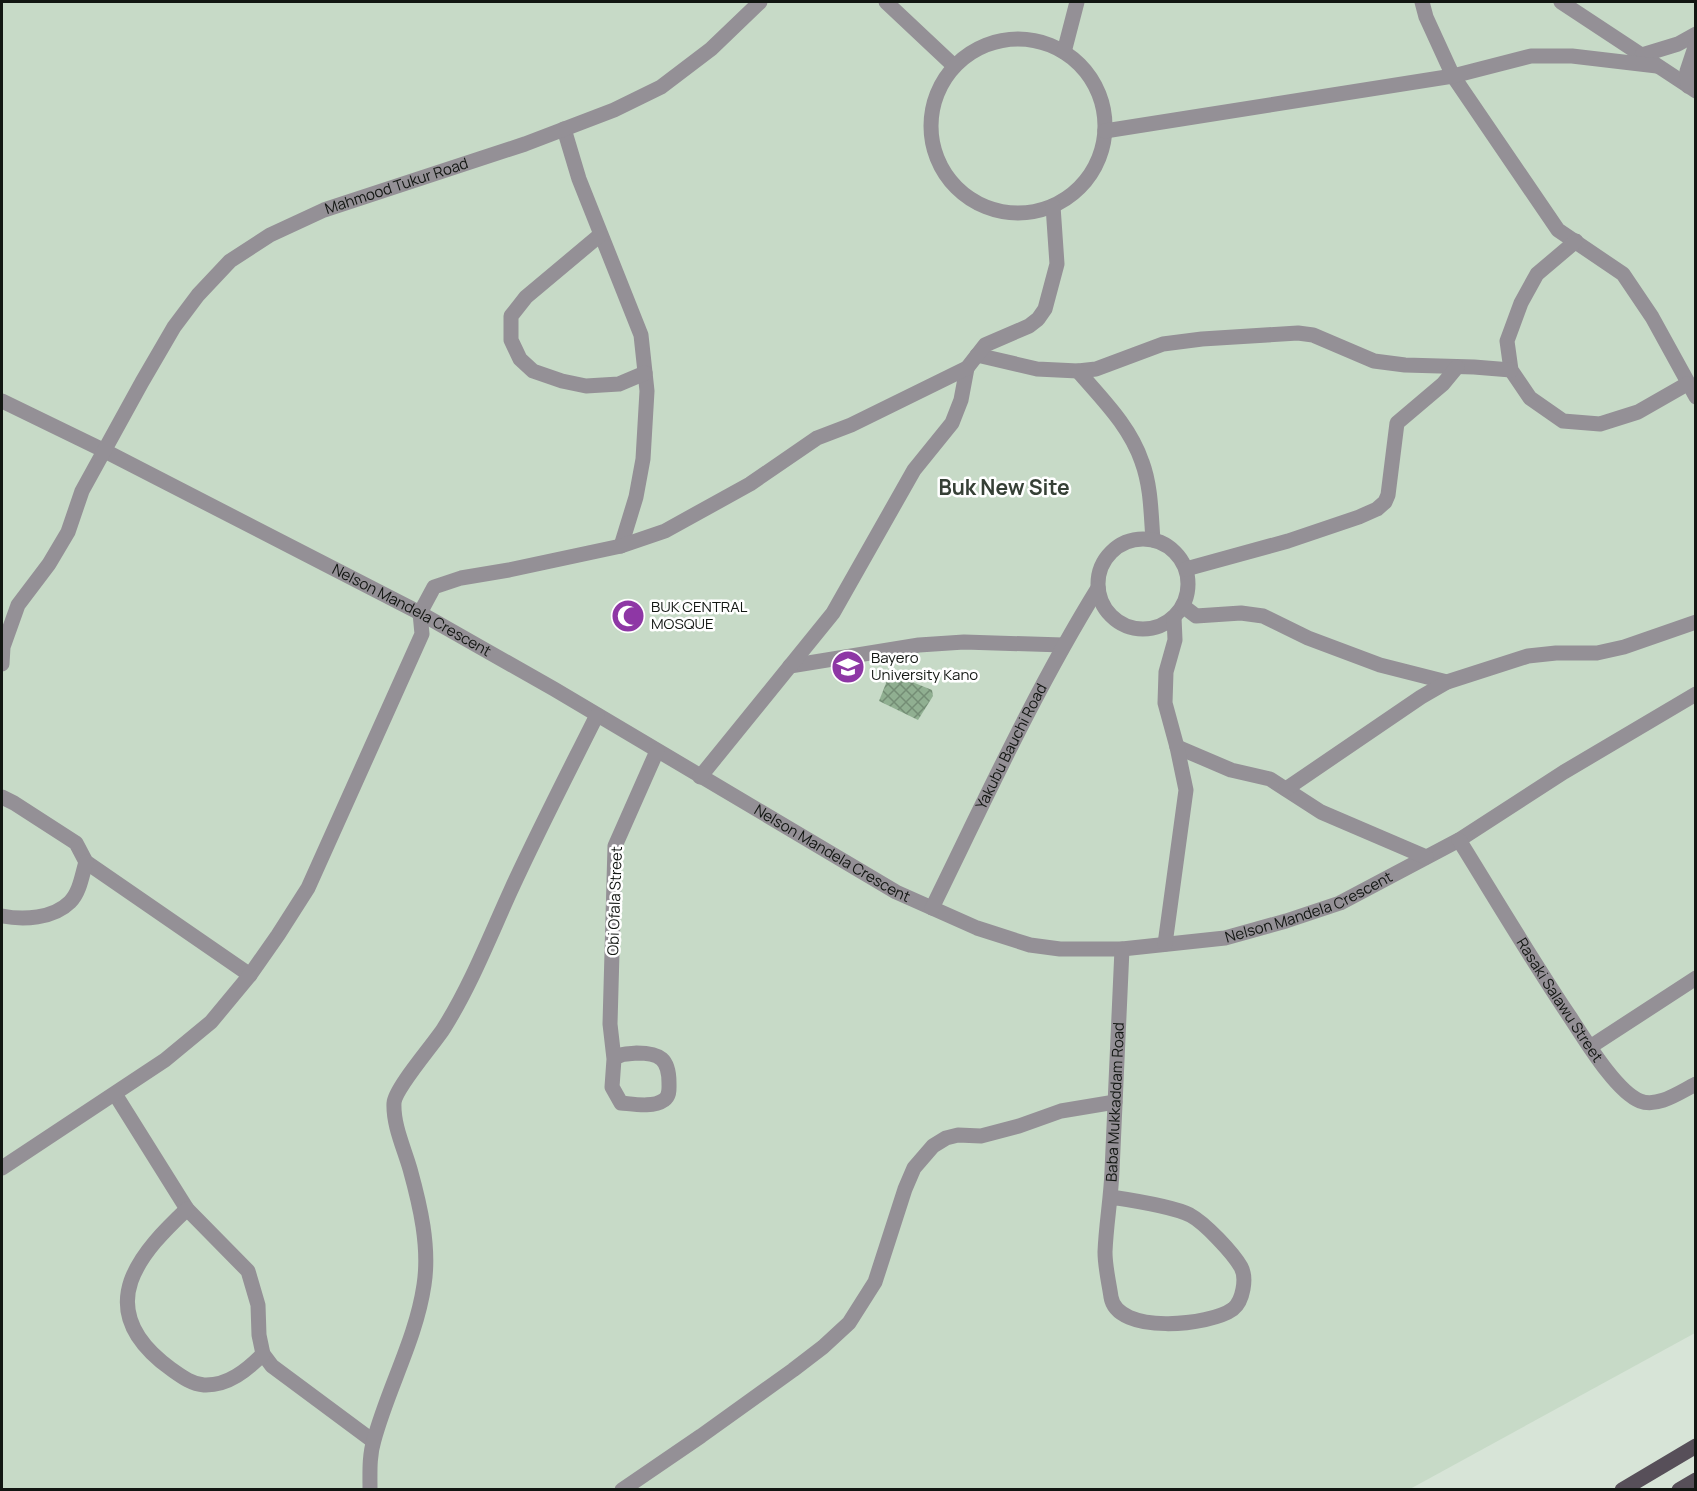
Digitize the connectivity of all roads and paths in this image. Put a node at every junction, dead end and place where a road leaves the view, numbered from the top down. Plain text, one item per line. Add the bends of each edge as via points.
1 (760, 2) edge
2 (886, 2) edge
3 (1077, 2) edge
4 (1422, 2) edge
5 (1561, 2) edge
6 (1695, 34) edge
7 (1695, 45) edge
8 (1064, 52) junction
9 (1642, 56) junction
10 (953, 65) junction
11 (1658, 66) junction
12 (1453, 76) junction
13 (1692, 88) edge
14 (564, 129) junction
15 (1105, 131) junction
16 (1053, 206) junction
17 (600, 235) junction
18 (1575, 242) junction
19 (977, 355) junction
20 (1457, 367) junction
21 (967, 368) junction
22 (1511, 370) junction
23 (1078, 371) junction
24 (645, 373) junction
25 (1687, 384) junction
26 (1695, 398) edge
27 (2, 400) edge
28 (105, 451) junction
29 (1153, 540) junction
30 (621, 546) junction
31 (1186, 569) junction
32 (1098, 588) junction
33 (1178, 612) junction
34 (420, 613) junction
35 (1695, 622) edge
36 (1063, 645) junction
37 (2, 664) edge
38 (790, 666) junction
39 (1447, 682) junction
40 (1695, 694) edge
41 (597, 715) junction
42 (1177, 747) junction
43 (657, 751) junction
44 (700, 777) junction
45 (1286, 789) junction
46 (2, 797) edge
47 (1459, 840) junction
48 (1426, 858) junction
49 (86, 862) junction
50 (932, 908) junction
51 (2, 916) edge
52 (1165, 944) junction
53 (1122, 949) junction
54 (250, 975) junction
55 (1695, 978) edge
56 (1590, 1047) junction
57 (614, 1059) dead end
58 (1695, 1084) edge
59 (116, 1094) junction
60 (1115, 1102) junction
61 (2, 1168) edge
62 (1111, 1197) junction
63 (187, 1209) junction
64 (263, 1354) junction
65 (373, 1441) junction
66 (1695, 1446) edge
67 (1695, 1480) edge
68 (370, 1490) edge
69 (622, 1490) edge
70 (1622, 1490) edge
71 (1679, 1490) edge

1 - 14 street, Mahmood Tukur Road via 711,49 661,87
2 - 10 street
3 - 8 street
4 - 12 street
5 - 9 street
6 - 9 street
7 - 13 street via 1687,71
8 - 10 street via 1038,42 1011,40 984,46
8 - 15 street via 1085,69 1099,92
9 - 11 street
10 - 16 street via 933,106 931,134 938,160 952,183 973,201 999,211 1026,213
11 - 12 street via 1572,56 1531,56
11 - 13 street
12 - 15 street
12 - 18 street via 1558,230
14 - 17 street
14 - 28 street, Mahmood Tukur Road via 324,210 230,261 174,327
15 - 16 street via 1104,146 1093,171 1076,192
16 - 19 street via 1057,264 1045,309 1029,326 985,345
17 - 24 street via 641,335
17 - 24 street via 526,297 511,316 511,340 520,359 533,370 562,381 586,386 619,384
18 - 22 street via 1537,274 1521,303 1508,341
18 - 25 street via 1623,274 1652,317
19 - 21 street
19 - 23 street via 1037,369
20 - 22 street
20 - 23 street via 1374,361 1314,335 1298,333 1163,345 1096,369
20 - 31 street via 1397,423 1388,495 1377,509 1288,541
21 - 30 street via 817,438 750,484 665,531
21 - 38 street via 952,423 914,470 834,613
22 - 25 street via 1530,398 1563,421 1600,424 1638,412
23 - 29 street via 1128,432 1143,462
24 - 30 street via 643,459
25 - 26 street
27 - 28 street, Nelson Mandela Crescent
28 - 34 street, Nelson Mandela Crescent
28 - 37 street, Mahmood Tukur Road via 82,491 68,532 18,605 3,647
29 - 31 street via 1177,554
29 - 32 street via 1125,542 1113,550 1104,561
30 - 34 street via 461,578 434,587
31 - 33 street via 1188,593
32 - 33 street via 1110,614 1134,628 1162,625
32 - 36 street, Yakubu Bauchi Road
33 - 39 street via 1196,616 1263,616 1371,661
33 - 42 street via 1166,672 1165,704
34 - 41 street, Nelson Mandela Crescent
34 - 54 street via 422,634 308,888
35 - 39 street via 1624,647 1528,657
36 - 38 street via 919,645
36 - 50 street, Yakubu Bauchi Road
38 - 44 street
39 - 45 street
40 - 47 street, Nelson Mandela Crescent
41 - 43 street, Nelson Mandela Crescent
41 - 65 street via 477,967 444,1027 394,1101 426,1264 416,1316
42 - 45 street via 1231,770 1270,778
42 - 52 street via 1186,790
43 - 44 street, Nelson Mandela Crescent
43 - 57 street, Obi Ofala Street via 615,846 610,1024
44 - 50 street, Nelson Mandela Crescent via 896,892
45 - 48 street via 1321,812
46 - 49 street via 76,843
47 - 48 street, Nelson Mandela Crescent
47 - 56 street, Rasaki Salawu Street
48 - 52 street, Nelson Mandela Crescent via 1340,903 1297,918 1225,938
49 - 51 street via 70,903 45,917
49 - 54 street
50 - 53 street, Nelson Mandela Crescent via 1030,945
52 - 53 street, Nelson Mandela Crescent
53 - 60 street, Baba Mukkaddam Road
54 - 59 street via 211,1022
55 - 56 street
56 - 58 street, Rasaki Salawu Street via 1618,1083 1641,1101 1668,1098
59 - 61 street
59 - 63 street
60 - 62 street, Baba Mukkaddam Road
60 - 69 street via 1061,1112 981,1136 958,1135 933,1146 914,1168 904,1189 875,1282 849,1323 785,1376
62 - 62 street, Baba Mukkaddam Road via 1105,1253 1111,1301 1117,1311 1157,1323 1187,1323 1215,1318 1235,1307 1242,1293 1242,1268 1220,1240 1190,1215
63 - 64 street via 248,1271 258,1305
63 - 64 street via 149,1250 130,1283 127,1306 137,1337 181,1376 204,1385 237,1377
64 - 65 street via 272,1366
65 - 68 street
66 - 70 main road
67 - 71 main road

